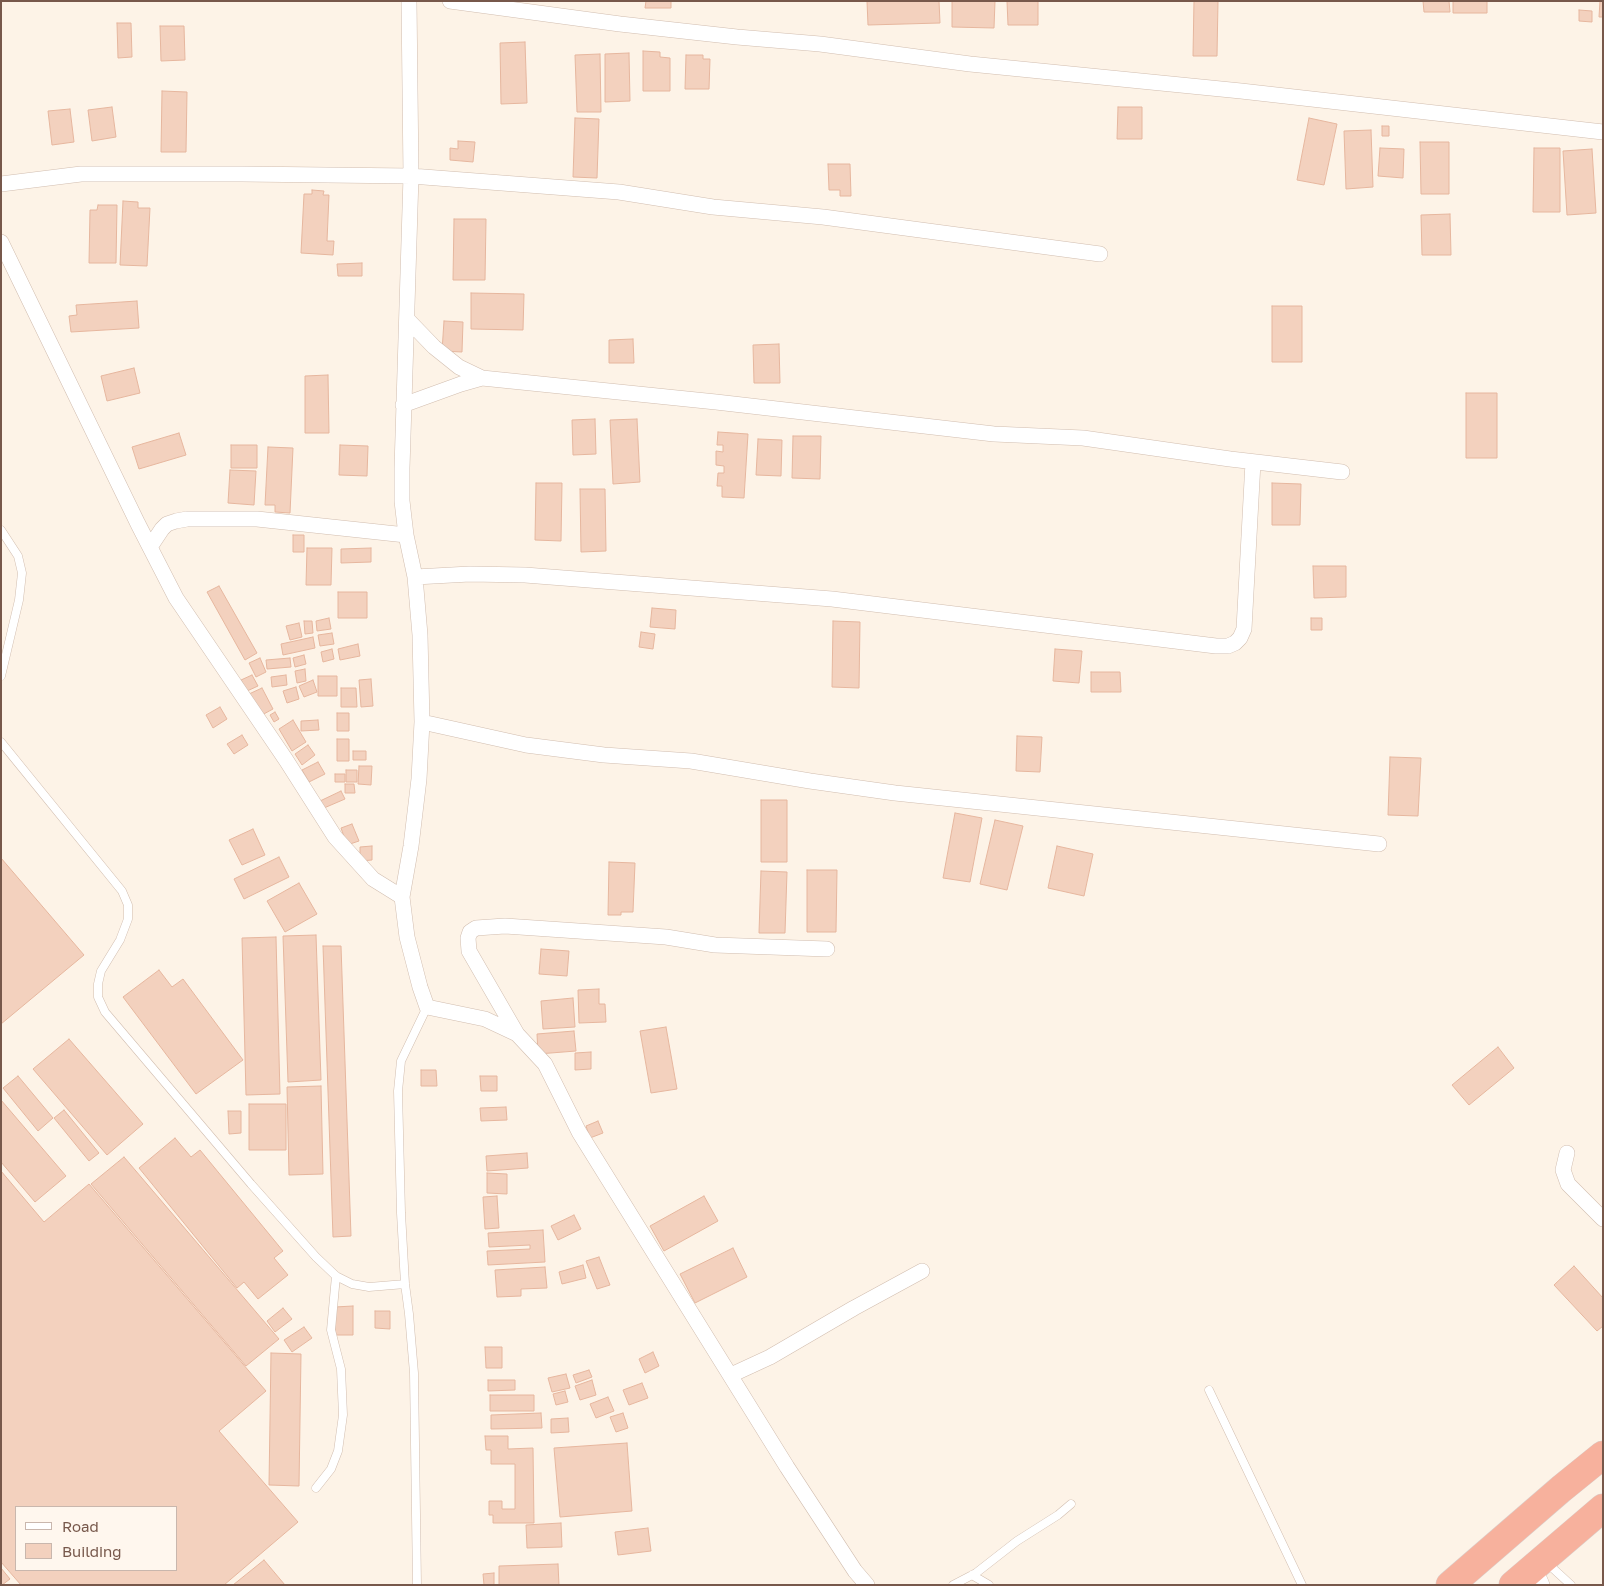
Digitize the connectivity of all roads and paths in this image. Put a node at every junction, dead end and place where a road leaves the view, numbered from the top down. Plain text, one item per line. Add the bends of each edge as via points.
1 (409, 1) edge
2 (450, 1) edge
3 (1603, 132) edge
4 (411, 176) junction
5 (1, 184) edge
6 (1, 242) edge
7 (1100, 254) dead end
8 (407, 319) junction
9 (482, 378) junction
10 (403, 405) junction
11 (1253, 462) junction
12 (1342, 472) dead end
13 (1, 530) edge
14 (406, 534) junction
15 (150, 547) junction
16 (415, 577) junction
17 (1, 676) edge
18 (422, 722) junction
19 (1, 742) edge
20 (1379, 844) dead end
21 (402, 897) junction
22 (827, 949) dead end
23 (427, 1007) junction
24 (517, 1034) junction
25 (1567, 1153) dead end
26 (1603, 1219) edge
27 (922, 1271) dead end
28 (336, 1276) junction
29 (405, 1284) junction
30 (731, 1375) junction
31 (1209, 1390) dead end
32 (1603, 1455) edge
33 (316, 1488) dead end
34 (1560, 1489) junction
35 (1070, 1504) dead end
36 (1594, 1515) edge
37 (1540, 1570) edge
38 (972, 1575) junction
39 (417, 1585) edge
40 (867, 1585) edge
41 (953, 1585) edge
42 (989, 1585) edge
43 (1302, 1585) edge
44 (1450, 1585) edge
45 (1513, 1585) edge
46 (1570, 1585) edge

1 - 4 street
2 - 3 street via 679,31
4 - 5 street via 81,174
4 - 7 street via 619,192 713,207 823,217
4 - 8 street
6 - 15 street
8 - 9 street via 434,347
8 - 10 street
9 - 10 street
9 - 11 street via 994,434 1083,438
10 - 14 street via 402,501
11 - 12 street
11 - 16 street via 1244,629 1240,638 1228,646 832,599 525,575
13 - 17 lane via 18,556 22,573
14 - 15 street via 257,519 187,519 167,524
14 - 16 street
15 - 21 street via 176,598 335,837 373,879
16 - 18 street
18 - 20 street via 526,746 691,761 895,793
18 - 21 street via 419,779
19 - 28 lane via 122,891 128,906 128,919 120,940 101,971 98,984 98,997 105,1012 251,1184
21 - 23 street via 407,937
22 - 24 street via 716,945 666,937 505,926 476,928 468,938 469,951
23 - 24 street via 485,1019
23 - 29 lane via 401,1061 398,1091
24 - 30 street via 545,1064 580,1132
25 - 26 street via 1563,1170 1568,1184
27 - 30 street
28 - 29 lane via 352,1284 369,1287
28 - 33 lane via 331,1330 341,1369 343,1416 338,1451 331,1469
29 - 39 lane via 414,1373
30 - 40 street via 787,1467
31 - 43 lane
32 - 34 highway
34 - 36 highway
34 - 44 highway
35 - 38 lane
36 - 37 highway
37 - 45 highway
37 - 46 lane
38 - 41 lane
38 - 42 lane

